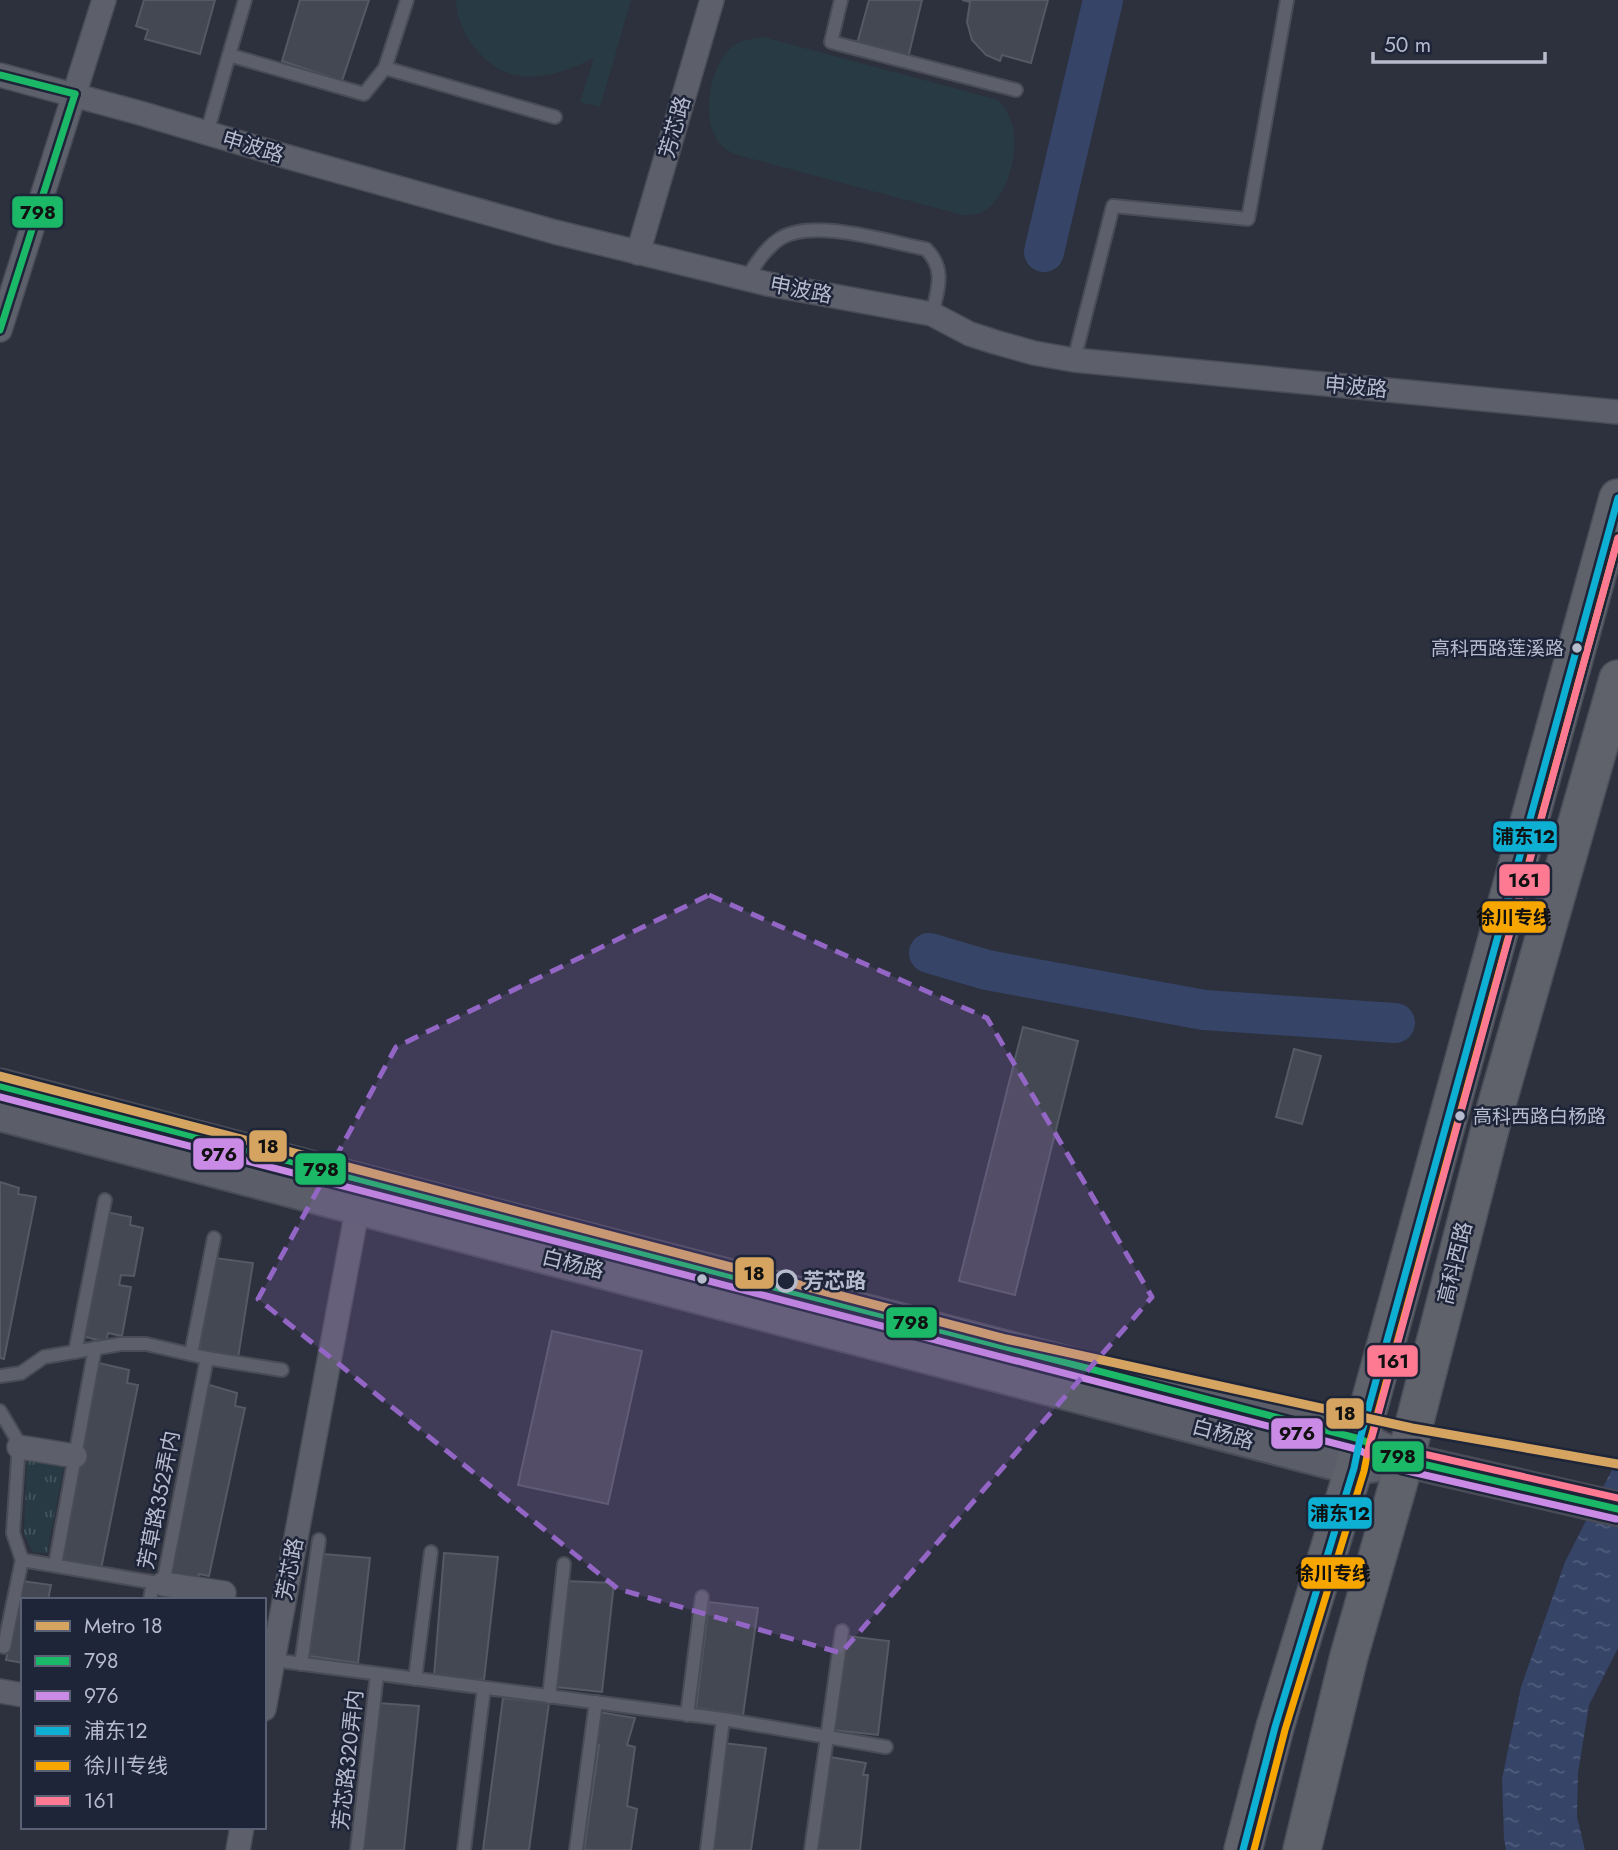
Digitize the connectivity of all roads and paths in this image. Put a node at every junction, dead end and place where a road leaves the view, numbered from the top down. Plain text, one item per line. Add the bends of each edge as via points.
1 (104, 0) edge
2 (245, 0) edge
3 (407, 0) edge
4 (712, 0) edge
5 (841, 0) edge
6 (1287, 0) edge
7 (229, 55) junction
8 (385, 68) junction
9 (0, 75) edge
10 (1016, 90) dead end
11 (75, 94) junction
12 (555, 117) dead end
13 (207, 133) junction
14 (638, 253) junction
15 (746, 279) junction
16 (932, 314) junction
17 (0, 330) edge
18 (1074, 360) junction
19 (1618, 412) edge
20 (1618, 498) edge
21 (1618, 678) edge
22 (0, 1086) edge
23 (0, 1114) edge
24 (360, 1195) junction
25 (105, 1200) dead end
26 (214, 1238) dead end
27 (95, 1348) junction
28 (75, 1352) junction
29 (191, 1354) junction
30 (207, 1358) junction
31 (282, 1370) dead end
32 (0, 1376) edge
33 (0, 1411) edge
34 (19, 1447) junction
35 (1357, 1454) junction
36 (75, 1456) junction
37 (1405, 1460) junction
38 (1618, 1510) edge
39 (319, 1540) dead end
40 (431, 1552) dead end
41 (22, 1560) junction
42 (564, 1564) dead end
43 (55, 1565) junction
44 (155, 1588) edge
45 (223, 1593) dead end
46 (702, 1597) dead end
47 (842, 1631) dead end
48 (4, 1647) dead end
49 (273, 1660) junction
50 (301, 1664) junction
51 (377, 1674) junction
52 (415, 1679) junction
53 (484, 1688) junction
54 (0, 1691) edge
55 (21, 1695) edge
56 (550, 1696) junction
57 (266, 1698) edge
58 (596, 1702) junction
59 (687, 1715) junction
60 (723, 1719) junction
61 (826, 1737) junction
62 (886, 1747) dead end
63 (242, 1829) edge
64 (238, 1850) edge
65 (357, 1850) edge
66 (464, 1850) edge
67 (576, 1850) edge
68 (707, 1850) edge
69 (811, 1850) edge
70 (1243, 1850) edge
71 (1302, 1850) edge

1 - 11 street
2 - 7 lane
3 - 8 lane
4 - 14 street, 芳芯路
5 - 10 lane via 831,42
6 - 18 lane via 1248,219 1113,206
7 - 8 lane via 365,94
7 - 13 lane
8 - 12 lane
9 - 11 street, 申波路
11 - 13 street, 申波路
11 - 17 street
13 - 14 street, 申波路
14 - 15 street, 申波路
15 - 16 street, 申波路
15 - 16 lane via 769,246 783,237 825,229 926,249 940,271
16 - 18 street, 申波路 via 970,334
18 - 19 street, 申波路
20 - 35 main road
21 - 37 main road, 高科西路 via 1490,1125
22 - 24 main road, 白杨路
23 - 24 main road, 白杨路
24 - 35 main road, 白杨路
24 - 49 street, 芳芯路
25 - 28 lane
26 - 29 lane
27 - 28 lane
27 - 29 lane via 146,1344
27 - 36 lane
28 - 32 lane via 44,1357 21,1373
29 - 30 lane
30 - 31 lane
30 - 44 lane, 芳草路352弄内
33 - 34 lane
34 - 36 street
34 - 41 lane via 13,1533
35 - 37 main road, 白杨路
35 - 70 main road
36 - 43 lane
37 - 38 main road
37 - 71 main road, 高科西路 via 1349,1656
39 - 50 lane
40 - 52 lane
41 - 43 lane, 芳草路352弄内
41 - 48 lane
42 - 56 lane
43 - 44 lane, 芳草路352弄内
44 - 45 street
46 - 59 lane
47 - 61 lane
49 - 50 lane, 芳芯路320弄内
49 - 57 street, 芳芯路
50 - 51 lane, 芳芯路320弄内
51 - 52 lane, 芳芯路320弄内
51 - 65 lane, 芳芯路320弄内
52 - 53 lane, 芳芯路320弄内
53 - 56 lane, 芳芯路320弄内
53 - 66 lane
54 - 55 street
56 - 58 lane, 芳芯路320弄内
58 - 59 lane, 芳芯路320弄内
58 - 67 lane
59 - 60 lane, 芳芯路320弄内
60 - 61 lane, 芳芯路320弄内
60 - 68 lane
61 - 62 lane, 芳芯路320弄内
61 - 69 lane
63 - 64 street

